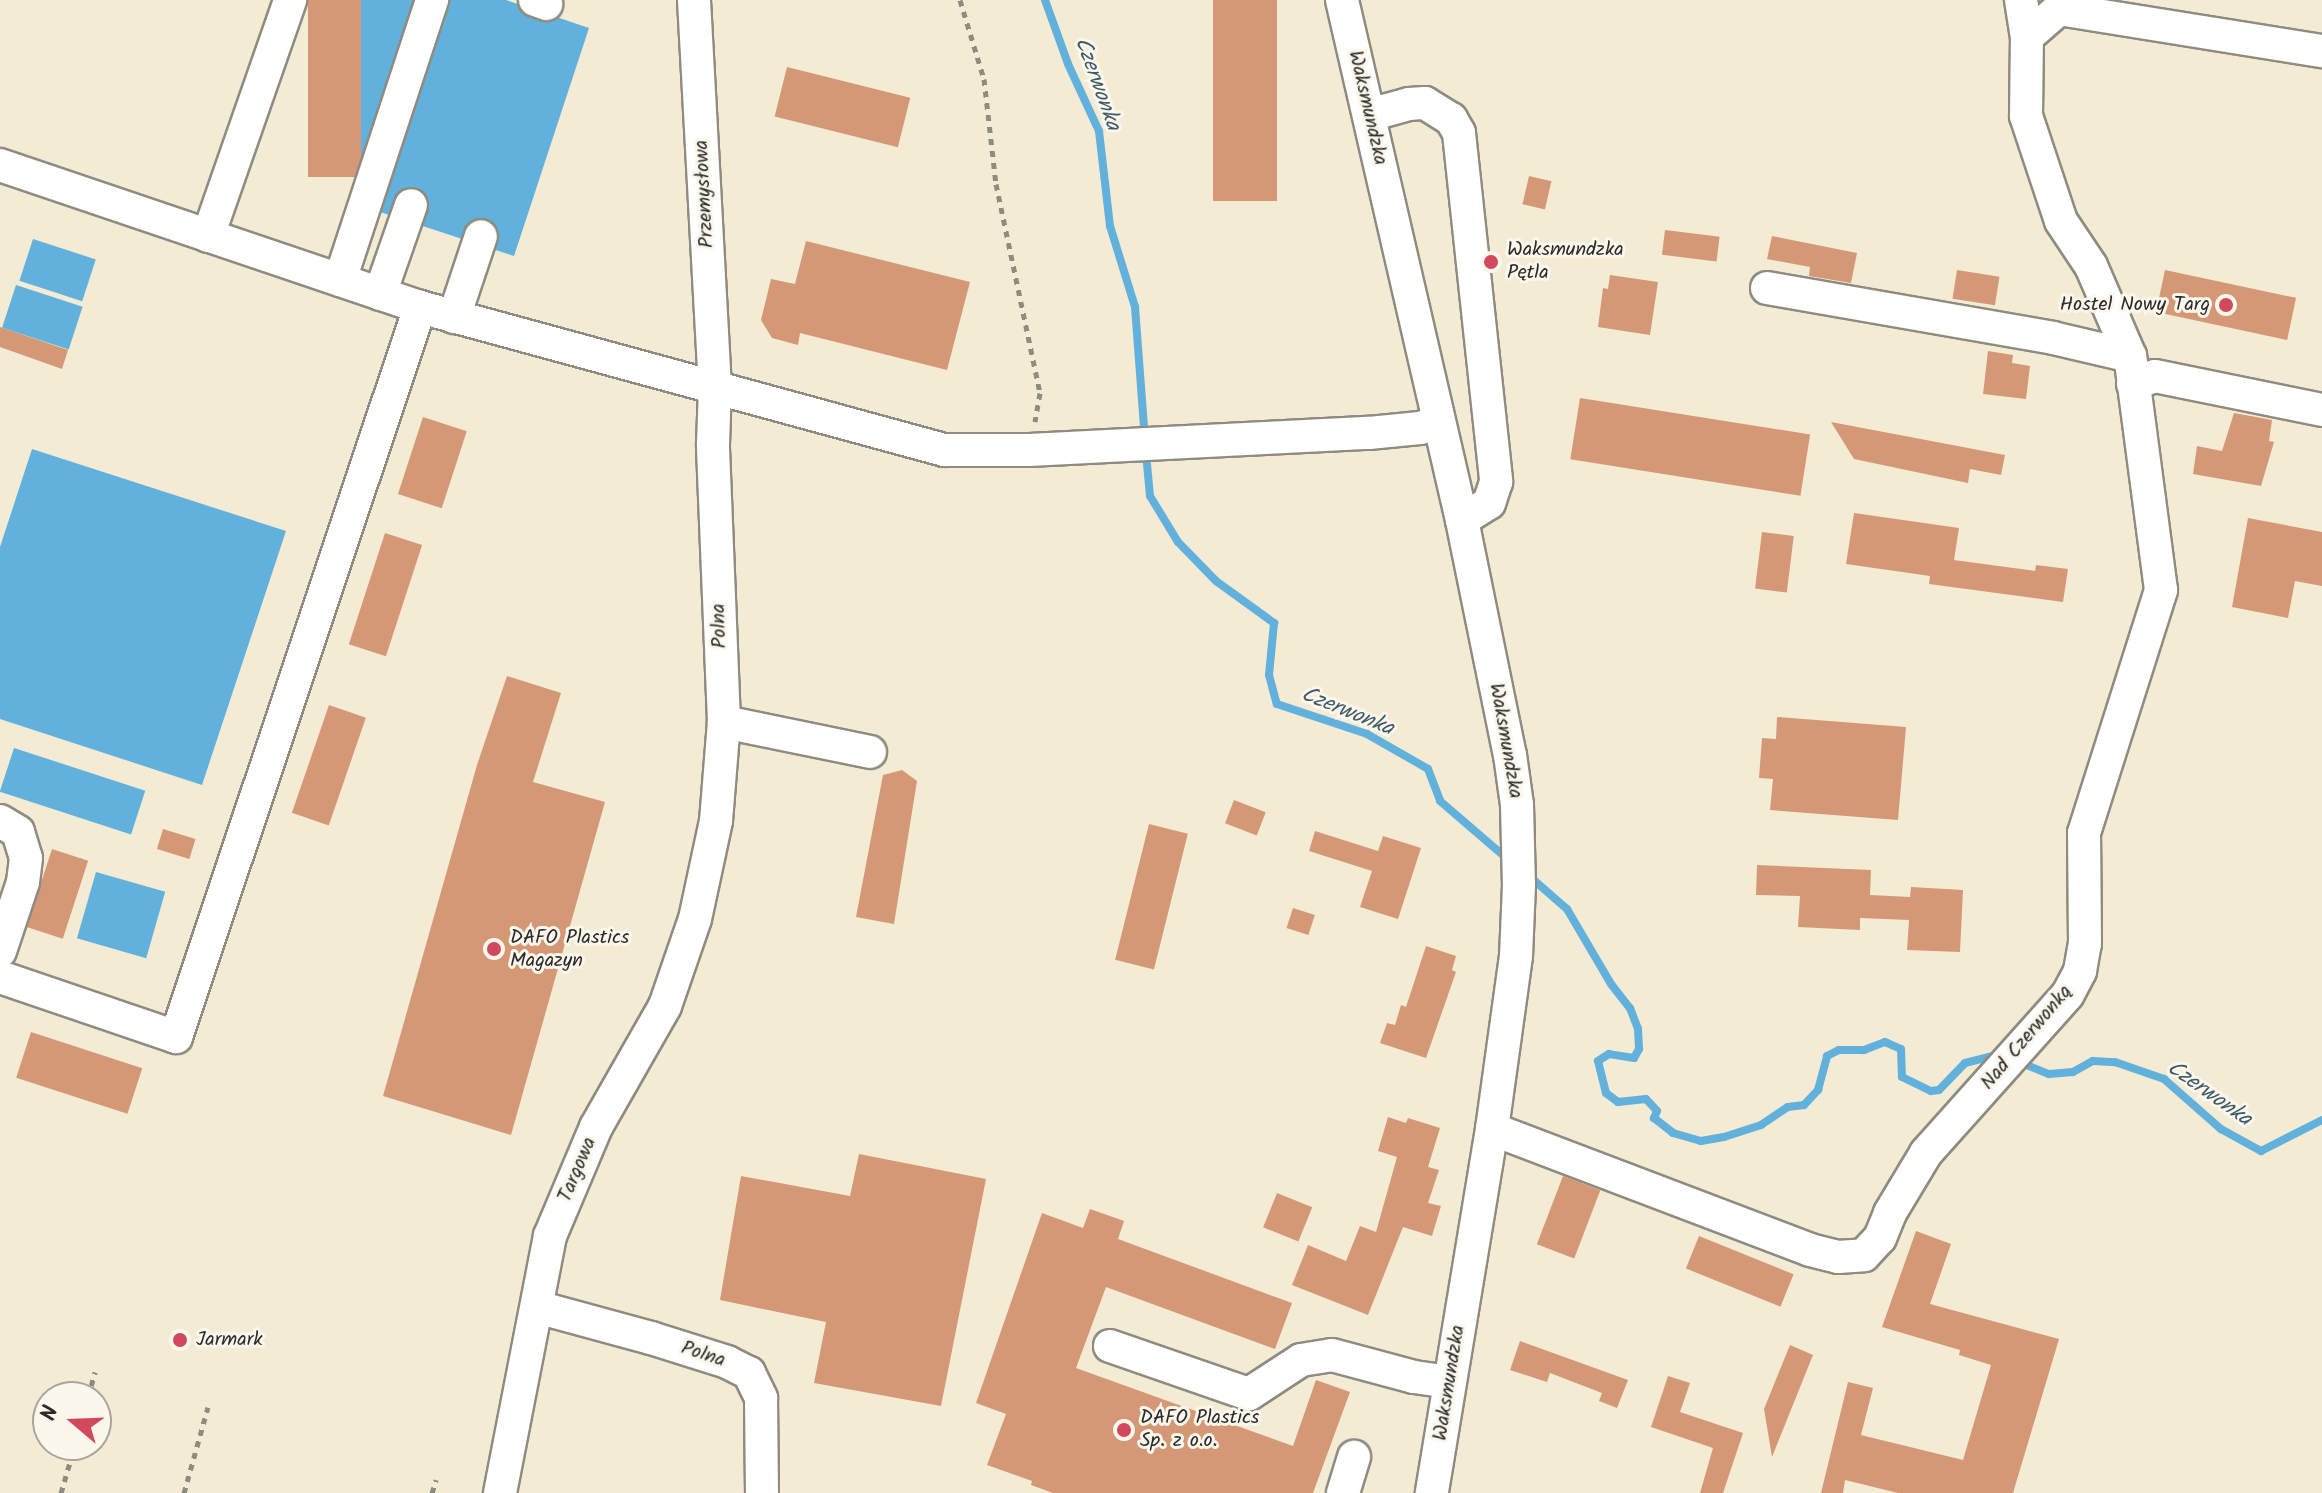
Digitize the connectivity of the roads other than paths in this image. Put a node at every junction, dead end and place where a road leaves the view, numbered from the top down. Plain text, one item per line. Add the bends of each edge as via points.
1 (290, 0) edge
2 (432, 0) edge
3 (694, 0) edge
4 (1342, 0) edge
5 (2021, 0) edge
6 (2027, 37) junction
7 (2322, 51) edge
8 (1369, 115) junction
9 (0, 165) edge
10 (411, 205) dead end
11 (208, 236) junction
12 (481, 236) dead end
13 (340, 280) junction
14 (1767, 288) dead end
15 (380, 294) junction
16 (420, 307) junction
17 (454, 317) junction
18 (2132, 370) junction
19 (715, 388) junction
20 (2322, 410) edge
21 (1438, 422) junction
22 (1462, 520) junction
23 (724, 722) junction
24 (870, 752) dead end
25 (0, 821) edge
26 (709, 864) joint
27 (0, 951) edge
28 (0, 977) edge
29 (1492, 1129) junction
30 (537, 1307) junction
31 (1110, 1346) dead end
32 (1449, 1382) junction
33 (1354, 1457) dead end
34 (500, 1493) edge
35 (762, 1493) edge
36 (1343, 1493) edge
37 (1432, 1493) edge

1 - 11 street
2 - 13 street
3 - 19 street, Przemysłowa
4 - 8 street, Waksmundzka
5 - 6 street, Nad Czerwonką
6 - 7 street via 2059,9
6 - 18 street, Nad Czerwonką via 2026,116 2061,221 2091,266
8 - 21 street, Waksmundzka
8 - 22 street via 1425,103 1451,119 1459,133 1496,482 1489,503
9 - 11 street
10 - 15 street
11 - 13 street
12 - 17 street
13 - 15 street
14 - 18 street via 2053,338
15 - 16 street
16 - 17 street
16 - 28 street via 176,1037
17 - 19 street
18 - 20 street
18 - 29 street, Nad Czerwonką via 2161,590 2084,833 2085,944 2080,971 2068,994 1926,1153 1880,1238 1864,1255 1838,1257 1810,1250
19 - 21 street via 944,450 1369,433
19 - 23 street, Polna
21 - 22 street, Waksmundzka
22 - 29 street, Waksmundzka via 1510,755 1518,840 1516,956
23 - 24 street
23 - 26 street, Polna
25 - 27 street via 18,832 26,858
26 - 30 street, Targowa via 665,1006 596,1127 550,1236
29 - 32 street, Waksmundzka
30 - 34 street, Targowa
30 - 35 street, Polna via 651,1338 749,1373 761,1398
31 - 32 street via 1249,1394 1301,1360 1332,1355
32 - 37 street, Waksmundzka
33 - 36 street

